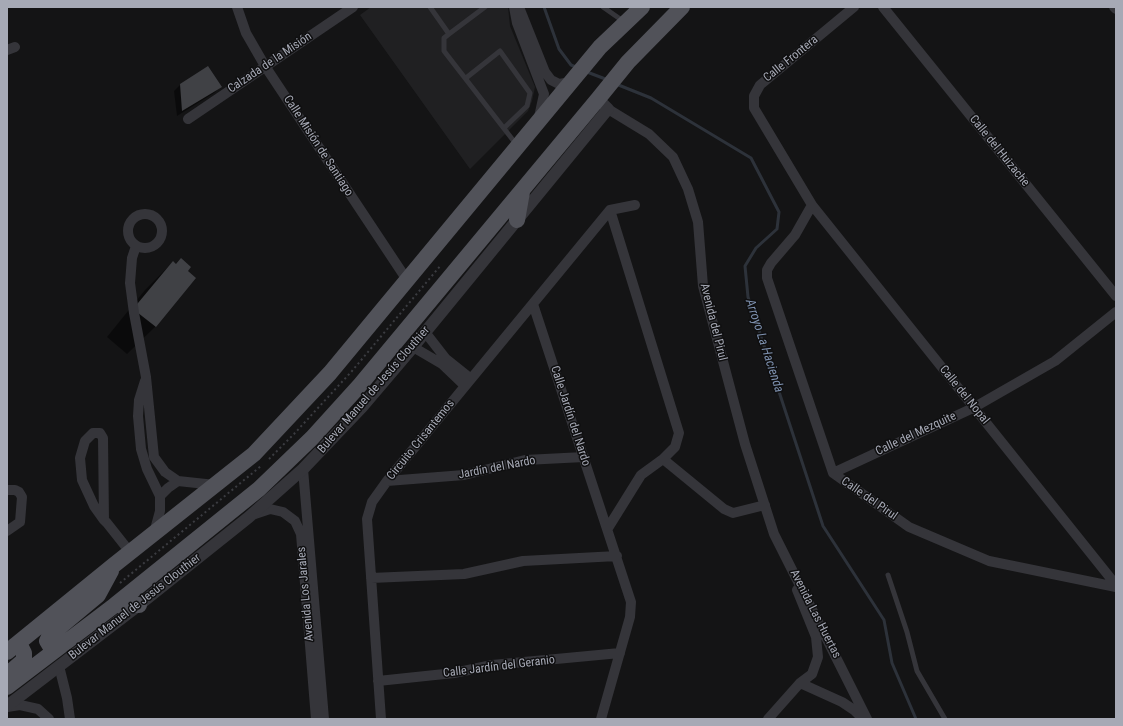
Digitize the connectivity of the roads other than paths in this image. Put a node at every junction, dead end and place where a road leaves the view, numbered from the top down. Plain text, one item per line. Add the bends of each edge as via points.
1 (237, 7) edge
2 (352, 7) edge
3 (430, 7) edge
4 (485, 7) edge
5 (514, 7) edge
6 (519, 7) edge
7 (603, 7) edge
8 (642, 7) edge
9 (682, 7) edge
10 (854, 7) edge
11 (883, 7) edge
12 (625, 23) junction
13 (449, 34) junction
14 (265, 66) junction
15 (466, 78) junction
16 (571, 82) junction
17 (604, 99) junction
18 (188, 119) dead end
19 (535, 126) junction
20 (504, 128) junction
21 (518, 147) junction
22 (522, 189) junction
23 (635, 205) dead end
24 (812, 205) junction
25 (610, 210) junction
26 (517, 220) junction
27 (136, 246) dead end
28 (407, 280) junction
29 (1116, 296) edge
30 (533, 304) junction
31 (1116, 312) edge
32 (424, 332) junction
33 (413, 347) junction
34 (146, 377) junction
35 (468, 382) junction
36 (973, 408) junction
37 (584, 457) junction
38 (663, 459) junction
39 (303, 469) junction
40 (833, 473) junction
41 (178, 481) junction
42 (387, 481) junction
43 (215, 485) junction
44 (7, 490) edge
45 (160, 496) junction
46 (765, 505) junction
47 (249, 517) junction
48 (104, 520) junction
49 (608, 528) junction
50 (7, 531) edge
51 (154, 534) junction
52 (130, 552) junction
53 (617, 556) junction
54 (789, 563) junction
55 (114, 565) junction
56 (888, 575) dead end
57 (371, 578) junction
58 (1116, 586) edge
59 (115, 605) junction
60 (140, 605) junction
61 (11, 648) edge
62 (620, 653) junction
63 (56, 658) junction
64 (7, 675) edge
65 (378, 681) junction
66 (800, 683) junction
67 (7, 688) edge
68 (7, 707) edge
69 (49, 719) edge
70 (70, 719) edge
71 (316, 719) edge
72 (324, 719) edge
73 (381, 719) edge
74 (601, 719) edge
75 (768, 719) edge
76 (863, 719) edge
77 (867, 719) edge
78 (945, 719) edge

1 - 14 street, Calle Misión de Santiago via 246,33
2 - 14 street, Calzada de la Misión
3 - 13 lane
4 - 13 lane
5 - 19 street via 517,23 544,94 542,110
6 - 16 street via 545,72 559,84
7 - 12 lane
8 - 12 main road
9 - 17 main road via 628,62
10 - 24 street, Calle Frontera via 760,85 754,96 754,108
11 - 29 street, Calle del Huizache
12 - 16 main road via 600,47
13 - 15 lane via 444,38 444,51
14 - 18 street, Calzada de la Misión
14 - 28 street, Calle Misión de Santiago
15 - 20 lane
15 - 20 lane via 500,51 530,93 527,106
16 - 19 main road
17 - 22 main road
17 - 26 street, Bulevar Manuel de Jesús Clouthier
17 - 46 street, Avenida del Pirul via 649,134 673,157 688,189 698,222 703,286 745,444
19 - 21 main road
20 - 21 lane
21 - 28 main road
22 - 26 main road
22 - 59 main road via 360,385 312,438 259,489
23 - 25 street
24 - 36 street, Calle del Nopal
24 - 40 street, Calle del Pirul via 795,234 771,264 767,278
25 - 30 street, Circuito Crisantemos
25 - 38 street via 679,432 675,447
26 - 32 street, Bulevar Manuel de Jesús Clouthier
27 - 34 street via 132,258 130,284
28 - 43 main road via 330,373 254,454
30 - 35 street, Circuito Crisantemos
30 - 37 street, Calle Jardín del Nardo
31 - 36 street, Calle del Mezquite via 1055,361
32 - 33 street, Bulevar Manuel de Jesús Clouthier
32 - 35 street
33 - 35 street
33 - 39 street, Bulevar Manuel de Jesús Clouthier via 362,407
34 - 41 street via 154,457 165,472
34 - 45 street via 139,400 141,450
35 - 42 street, Circuito Crisantemos
36 - 40 street, Calle del Mezquite
36 - 58 street, Calle del Nopal
37 - 42 street, Jardín del Nardo via 525,460 464,475
37 - 49 street, Calle Jardín del Nardo
38 - 46 street via 724,510 733,513
38 - 49 street via 641,475
39 - 47 street, Bulevar Manuel de Jesús Clouthier
39 - 72 street, Avenida Los Jarales
40 - 58 street, Calle del Pirul via 909,527 989,561
41 - 43 street
41 - 45 street
42 - 57 street, Circuito Crisantemos via 368,510
43 - 51 main road
44 - 50 street via 19,492 22,497 20,522
45 - 51 street via 160,511
46 - 54 street, Avenida del Pirul via 774,534
47 - 60 street, Bulevar Manuel de Jesús Clouthier
47 - 71 street, Avenida Los Jarales via 270,509 283,512 295,521 301,534
48 - 48 street via 94,506 82,480 80,458 85,441 93,433 100,432 103,438
48 - 52 street
49 - 53 street
51 - 52 main road
52 - 55 main road
53 - 57 street via 523,561 464,574
53 - 62 street via 631,602
54 - 66 street, Avenida Las Huertas via 816,637 818,657 812,674
54 - 77 street, Avenida Las Huertas
55 - 61 main road
55 - 63 main road via 98,595 50,635 48,646
56 - 78 lane via 908,632 917,671
57 - 65 street, Circuito Crisantemos
59 - 60 main road
59 - 63 main road
60 - 63 street, Bulevar Manuel de Jesús Clouthier
61 - 64 main road via 24,653 24,660
62 - 65 street, Calle Jardín del Geranio
62 - 74 street
63 - 67 main road
63 - 68 street, Bulevar Manuel de Jesús Clouthier
63 - 70 street
65 - 73 street, Circuito Crisantemos
66 - 75 street, Avenida Las Huertas
66 - 76 street via 842,702
68 - 69 street via 20,705 38,709

